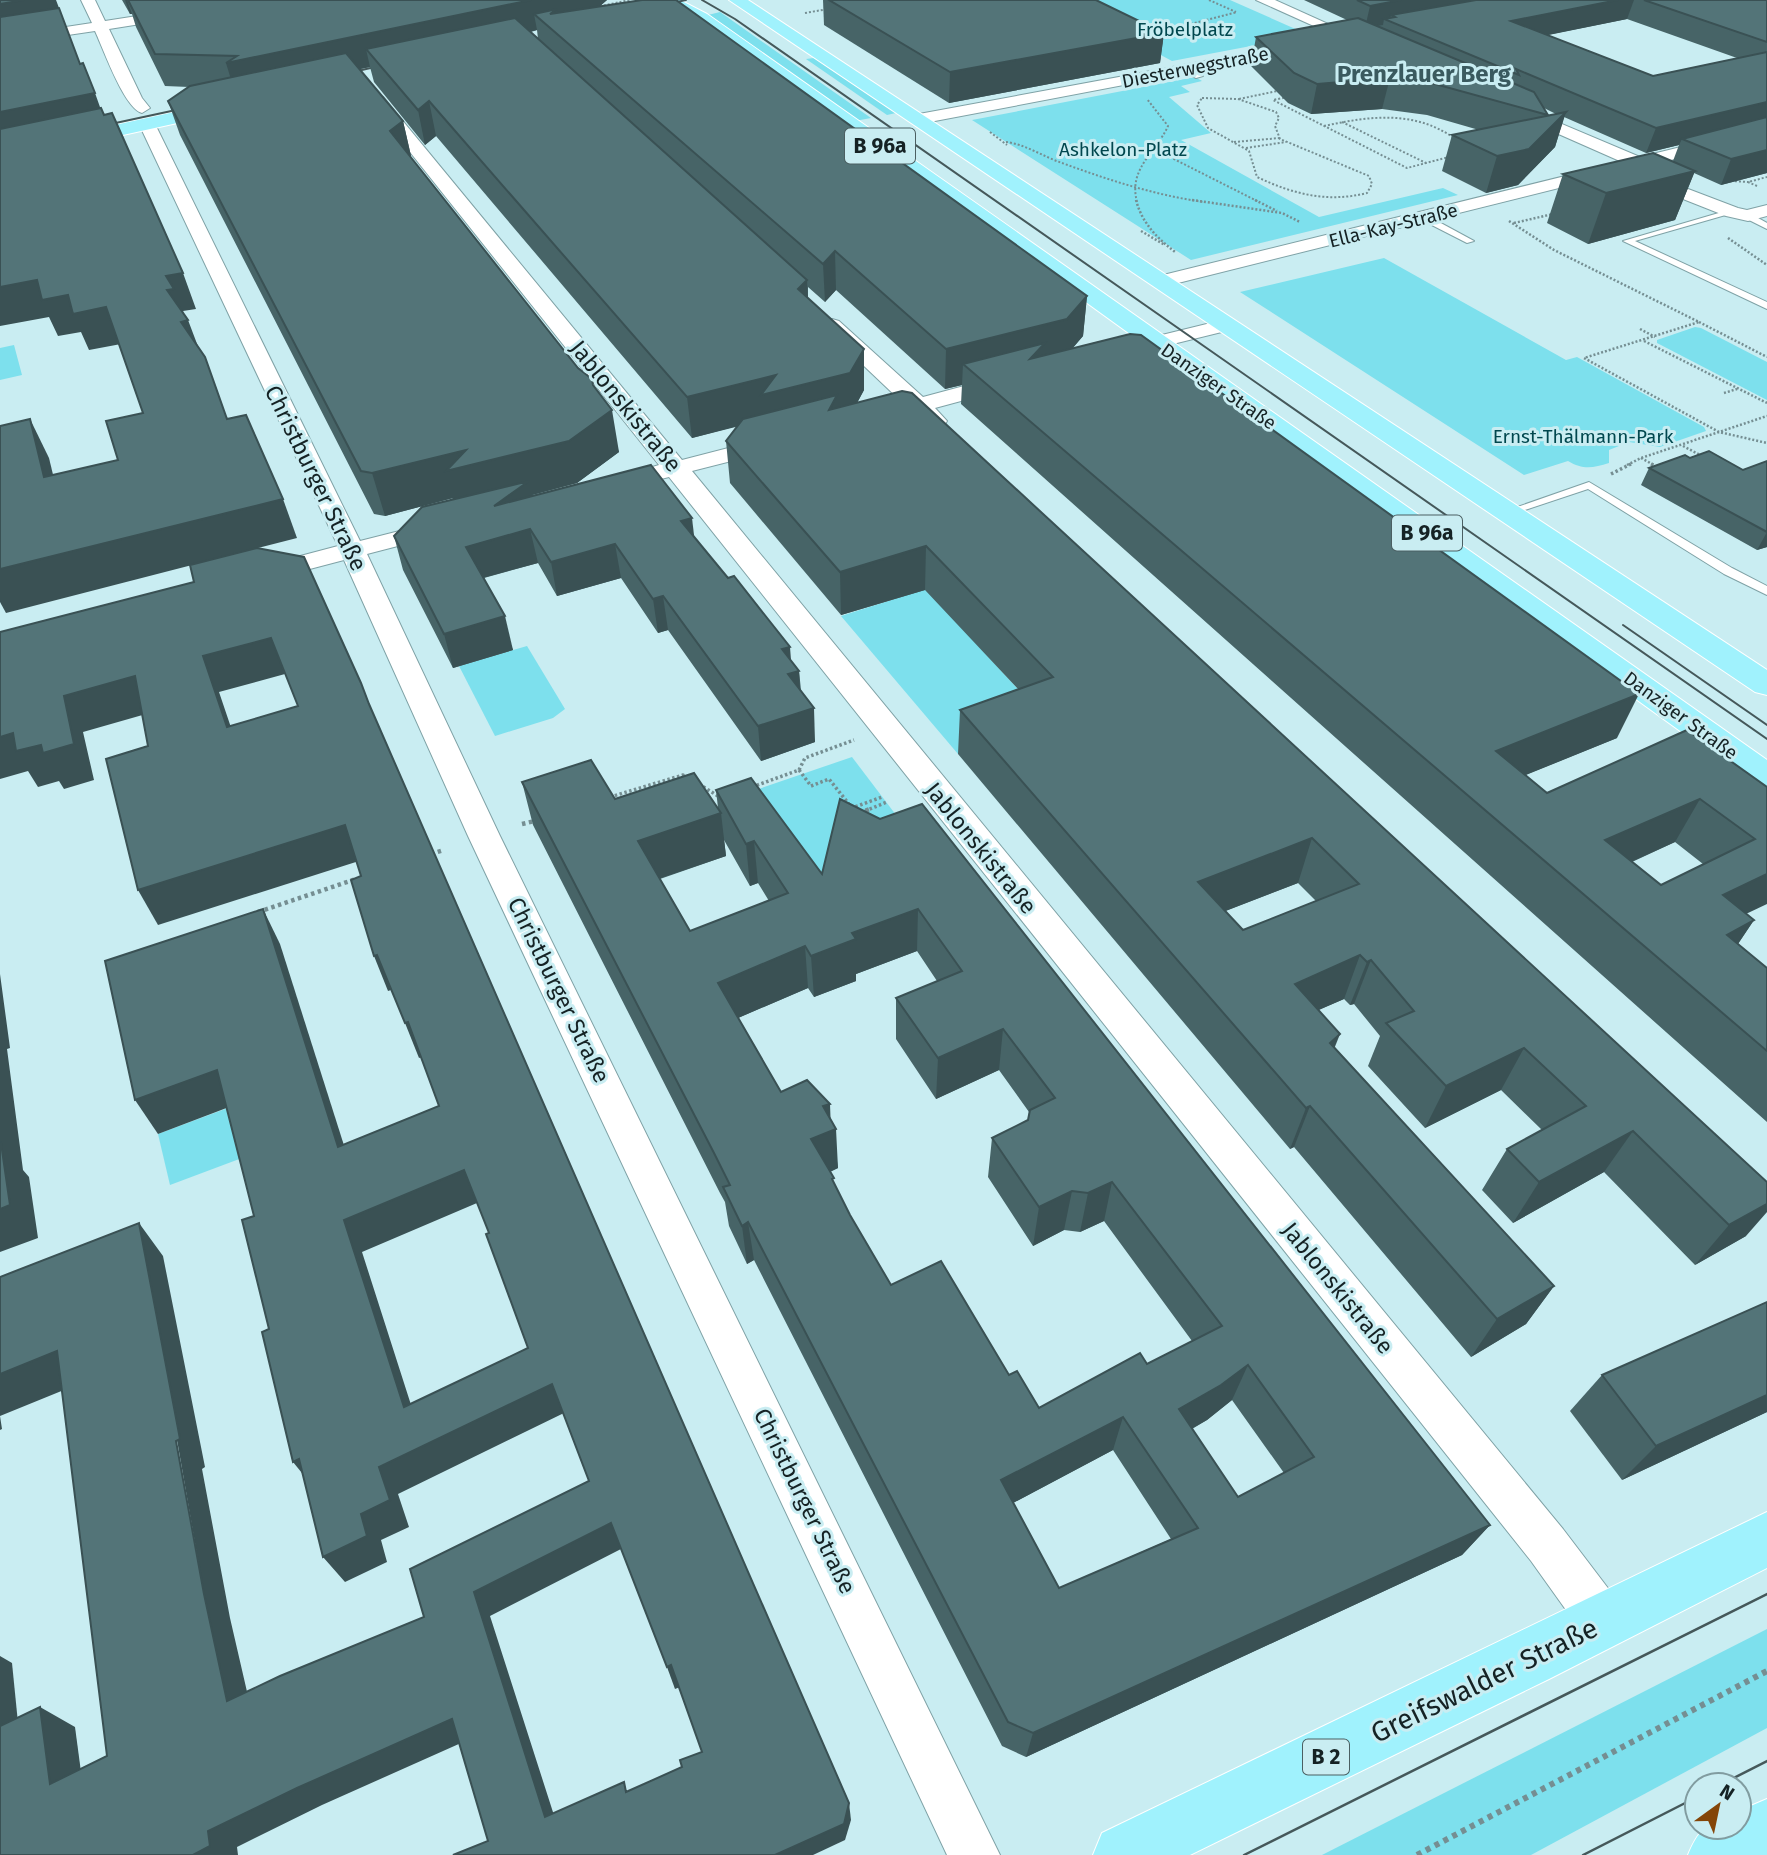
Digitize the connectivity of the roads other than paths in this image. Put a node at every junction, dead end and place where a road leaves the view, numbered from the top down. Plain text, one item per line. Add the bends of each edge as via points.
1 (88, 0) edge
2 (267, 0) edge
3 (737, 0) edge
4 (1263, 0) edge
5 (706, 2) edge
6 (670, 6) edge
7 (99, 26) junction
8 (1351, 38) junction
9 (0, 41) edge
10 (1376, 41) edge
11 (367, 88) edge
12 (236, 96) edge
13 (1501, 103) edge
14 (144, 116) junction
15 (919, 119) junction
16 (859, 131) junction
17 (1767, 131) edge
18 (0, 138) edge
19 (0, 156) edge
20 (1633, 166) junction
21 (1767, 210) edge
22 (1740, 214) junction
23 (1423, 217) junction
24 (1767, 226) edge
25 (1470, 241) dead end
26 (1162, 281) junction
27 (1767, 306) edge
28 (813, 307) edge
29 (1227, 325) junction
30 (1157, 342) junction
31 (1098, 357) edge
32 (1024, 377) edge
33 (919, 405) junction
34 (881, 415) edge
35 (955, 438) edge
36 (788, 440) edge
37 (655, 473) junction
38 (1509, 512) junction
39 (458, 523) edge
40 (350, 550) junction
41 (238, 580) edge
42 (1767, 592) edge
43 (1767, 685) edge
44 (1767, 776) edge
45 (1767, 1539) edge
46 (1603, 1621) junction
47 (1767, 1829) edge
48 (974, 1855) edge
49 (1124, 1855) edge
50 (1719, 1855) edge

1 - 7 street, Christburger Straße
2 - 7 street
3 - 15 main road, B 96a
4 - 8 street
5 - 6 main road
6 - 16 main road, Danziger Straße / B 96a via 711,24
7 - 9 street
7 - 14 street, Christburger Straße
8 - 10 street
8 - 15 street, Diesterwegstraße via 1192,73
11 - 37 street, Jablonskistraße
12 - 14 main road
13 - 20 street
14 - 18 main road
14 - 19 main road
14 - 40 street, Christburger Straße
15 - 16 main road
15 - 26 main road, B 96a
16 - 30 main road, Danziger Straße / B 96a
17 - 20 street, Ella-Kay-Straße
20 - 22 street
20 - 23 street, Ella-Kay-Straße
21 - 22 street
22 - 24 lane
22 - 27 lane via 1628,241
23 - 25 lane
23 - 26 street, Ella-Kay-Straße
26 - 29 main road, B 96a
28 - 33 street
29 - 30 street
29 - 38 main road, B 96a
30 - 31 street
30 - 44 main road, Danziger Straße / B 96a
32 - 33 street
33 - 34 street
33 - 35 street
36 - 37 street
37 - 46 street, Jablonskistraße via 754,568 1547,1545
38 - 42 lane via 1589,485
38 - 43 main road, B 96a
39 - 40 street
40 - 41 street
40 - 48 street, Christburger Straße
45 - 46 main road, Greifswalder Straße / B 2
46 - 49 main road, Greifswalder Straße / B 2
47 - 50 main road

